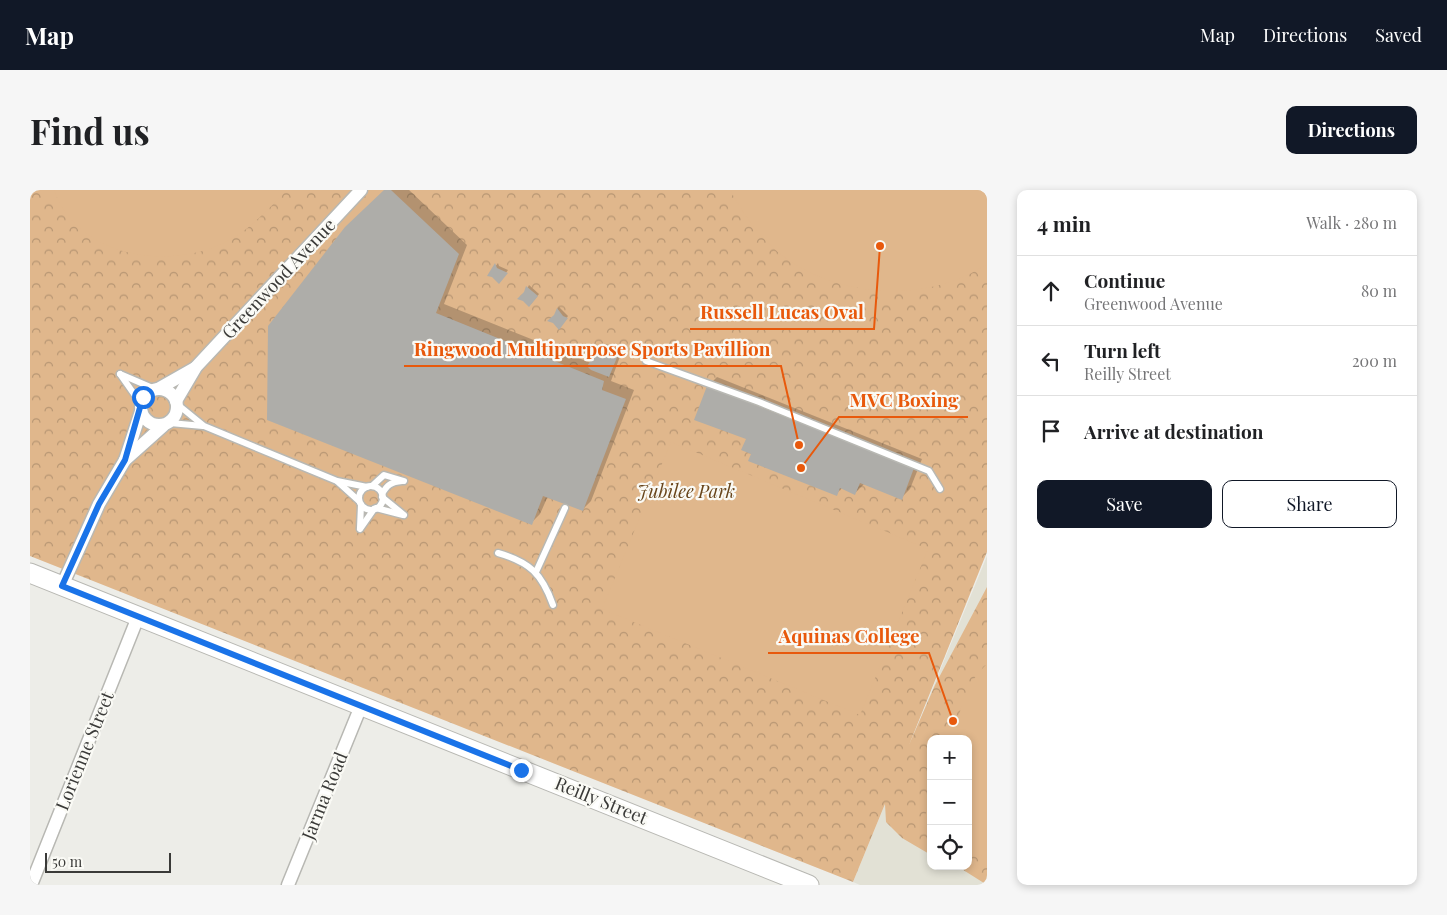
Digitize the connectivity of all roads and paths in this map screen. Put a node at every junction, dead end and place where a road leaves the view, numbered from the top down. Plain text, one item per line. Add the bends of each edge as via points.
1 (361, 190) edge
2 (646, 361) dead end
3 (196, 367) junction
4 (157, 389) junction
5 (177, 402) junction
6 (141, 408) junction
7 (166, 424) junction
8 (204, 426) junction
9 (125, 460) junction
10 (337, 481) junction
11 (369, 486) junction
12 (940, 489) dead end
13 (382, 496) junction
14 (360, 503) junction
15 (565, 508) dead end
16 (375, 509) junction
17 (498, 553) dead end
18 (536, 572) junction
19 (30, 573) edge
20 (62, 586) junction
21 (553, 605) dead end
22 (138, 617) junction
23 (361, 706) junction
24 (31, 885) edge
25 (288, 885) edge
26 (809, 885) edge

1 - 3 street, Greenwood Avenue
2 - 12 lane via 760,402 929,470
3 - 4 street, Greenwood Avenue
3 - 5 street, Greenwood Avenue
4 - 5 street via 169,392
4 - 6 street via 143,397
4 - 6 lane via 120,374
5 - 7 street via 177,411
5 - 8 lane
6 - 7 street via 149,423
6 - 9 street
7 - 8 lane
7 - 9 street
8 - 10 lane
9 - 20 street via 99,504
10 - 11 lane
10 - 14 lane
11 - 13 lane via 378,489
11 - 13 lane via 384,475 404,481 387,486
11 - 14 lane via 361,491
13 - 16 lane
13 - 16 lane via 404,515
14 - 16 lane via 367,509
14 - 16 lane via 360,529
15 - 18 lane
17 - 18 lane via 519,559
18 - 21 lane
19 - 20 street, Reilly Street
20 - 22 street, Reilly Street
22 - 23 street, Reilly Street
22 - 24 street, Lorienne Street
23 - 25 street, Jarma Road
23 - 26 street, Reilly Street

